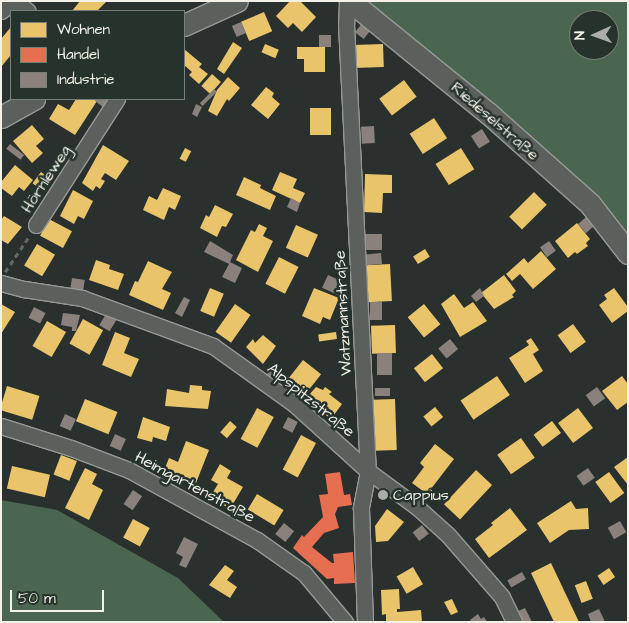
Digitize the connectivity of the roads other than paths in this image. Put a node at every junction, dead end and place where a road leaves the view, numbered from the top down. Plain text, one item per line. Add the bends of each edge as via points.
1 (14, 1) edge
2 (349, 1) edge
3 (221, 4) edge
4 (27, 10) edge
5 (1, 11) edge
6 (185, 24) edge
7 (32, 100) edge
8 (116, 100) edge
9 (1, 117) edge
10 (36, 225) road end
11 (628, 253) edge
12 (1, 283) edge
13 (1, 426) edge
14 (368, 471) junction
15 (345, 622) edge
16 (364, 622) edge
17 (514, 622) edge

1 - 4 street
1 - 5 street
2 - 11 street, Riedeselstraße via 488,113 590,204
2 - 14 street, Watzmannstraße via 346,33
3 - 6 street
7 - 9 street
8 - 10 street, Hörnleweg
12 - 14 street, Alpspitzstraße via 82,298 213,346 294,404
13 - 15 street, Heimgartenstraße via 129,470 257,540 304,573
14 - 16 street, Watzmannstraße via 361,508
14 - 17 street, Alpspitzstraße via 448,535 502,597

